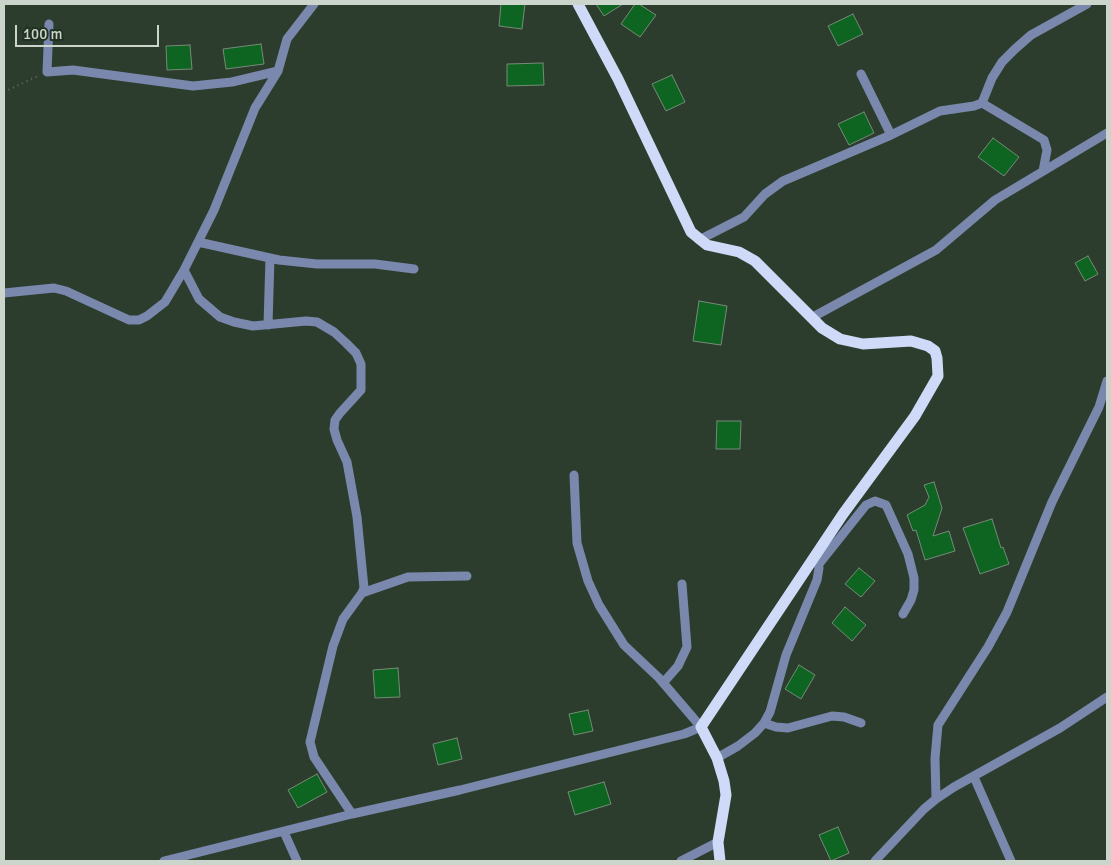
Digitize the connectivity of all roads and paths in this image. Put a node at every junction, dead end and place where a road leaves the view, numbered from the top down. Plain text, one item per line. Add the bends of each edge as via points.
1 (314, 4) edge
2 (578, 4) edge
3 (1087, 4) edge
4 (49, 24) dead end
5 (278, 71) junction
6 (47, 72) junction
7 (861, 74) dead end
8 (4, 92) edge
9 (982, 103) junction
10 (1107, 133) edge
11 (891, 135) junction
12 (1043, 171) junction
13 (699, 240) junction
14 (198, 242) junction
15 (270, 258) junction
16 (414, 269) dead end
17 (184, 270) junction
18 (4, 293) edge
19 (811, 318) junction
20 (268, 325) junction
21 (1107, 381) edge
22 (574, 475) dead end
23 (818, 559) junction
24 (467, 576) dead end
25 (682, 584) dead end
26 (362, 593) junction
27 (903, 614) dead end
28 (663, 683) junction
29 (1107, 697) edge
30 (764, 723) junction
31 (861, 723) dead end
32 (701, 727) junction
33 (717, 758) junction
34 (974, 777) junction
35 (936, 799) junction
36 (352, 814) junction
37 (284, 832) junction
38 (718, 842) junction
39 (164, 861) edge
40 (297, 861) edge
41 (681, 861) edge
42 (720, 861) edge
43 (875, 861) edge
44 (1011, 861) edge

1 - 5 street via 287,39
2 - 13 main road via 618,79 682,216
3 - 9 street via 1030,35 1015,49 992,78
4 - 6 street
5 - 6 street via 232,82 193,86 73,70
5 - 14 street via 255,108
6 - 8 path
7 - 11 street
9 - 11 street via 940,111
9 - 12 street via 1044,140 1047,150
10 - 12 street
11 - 13 street via 783,181 765,194 744,217
12 - 19 street via 995,200 936,250
13 - 19 main road via 739,252 755,261
14 - 15 street
14 - 17 street
15 - 16 street
15 - 20 street
17 - 18 street via 165,302 139,320 129,320 54,288
17 - 20 street via 199,299 220,317 253,326
19 - 23 main road via 840,339 852,342 911,341 922,344 934,351 939,366 938,376 915,416 859,492
20 - 26 street via 317,322 346,343 361,364 361,390 335,420 334,430 347,462 357,517 364,582
21 - 35 street via 1099,407 1052,502 1007,612 938,725
22 - 28 street via 577,543 588,581 624,645
23 - 27 street via 866,505 875,501 886,505 908,554 914,578 912,600
23 - 30 street via 817,580 786,655
23 - 32 main road
24 - 26 street via 408,577
25 - 28 street via 687,647 678,666
26 - 36 street via 344,620 333,646 310,742 314,757
28 - 32 street
29 - 34 street
30 - 31 street via 788,728 832,716 844,716
30 - 33 street via 747,739
32 - 33 main road
32 - 36 street via 460,790
33 - 38 main road via 726,795
34 - 35 street
34 - 44 street
35 - 43 street
36 - 37 street
37 - 39 street
37 - 40 street
38 - 41 street
38 - 42 main road

